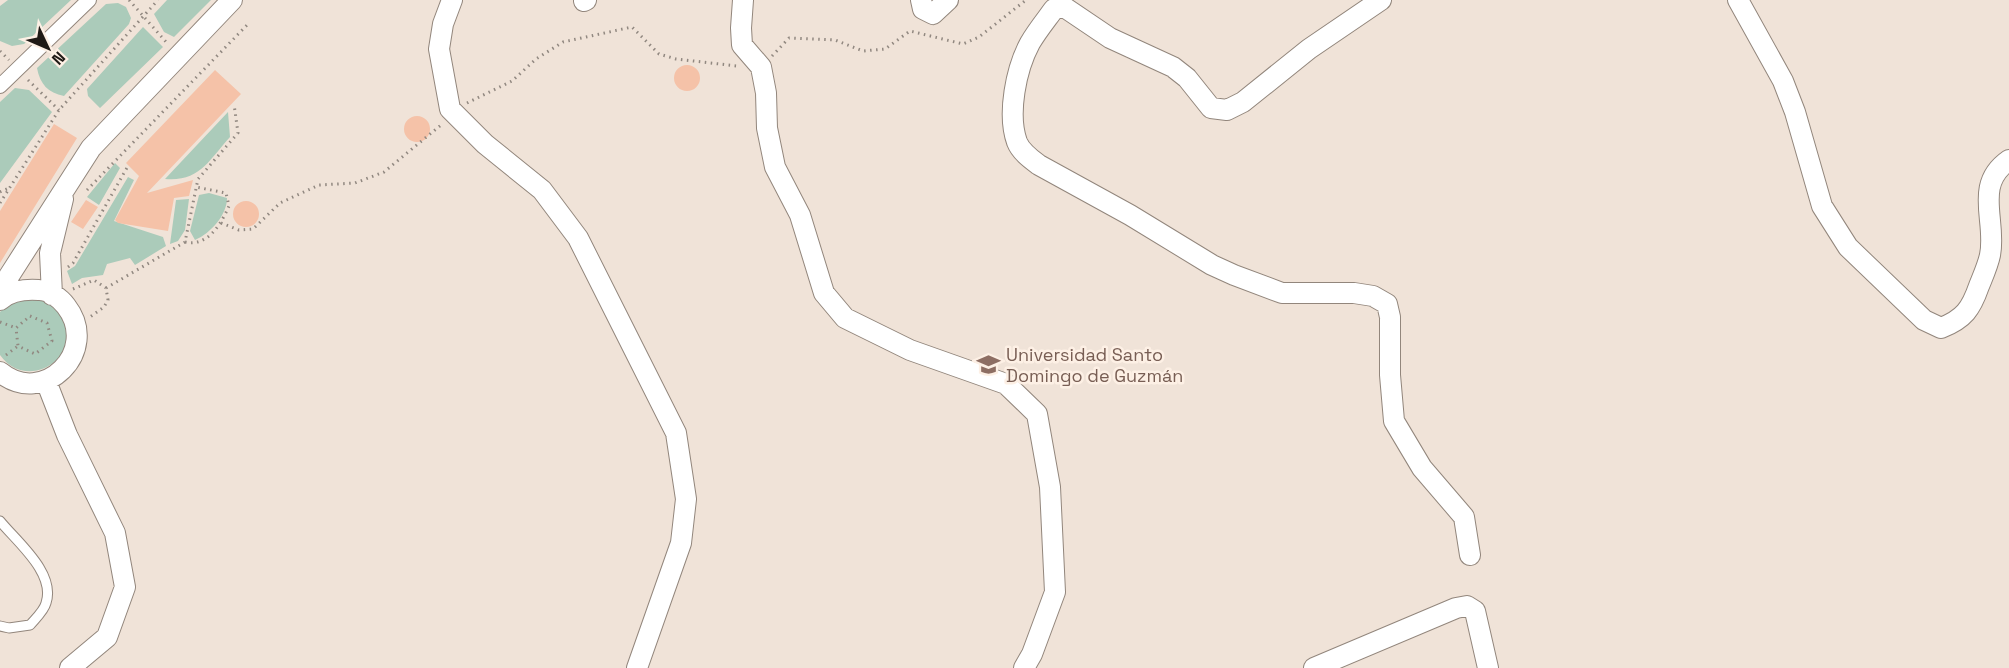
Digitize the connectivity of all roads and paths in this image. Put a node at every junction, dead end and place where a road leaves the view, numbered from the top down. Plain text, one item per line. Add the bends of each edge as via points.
1 (89, 0) edge
2 (129, 0) edge
3 (158, 0) edge
4 (232, 0) edge
5 (452, 0) edge
6 (743, 0) edge
7 (921, 0) edge
8 (948, 0) edge
9 (1026, 0) edge
10 (1381, 0) edge
11 (1738, 0) edge
12 (144, 16) junction
13 (248, 24) dead end
14 (171, 46) dead end
15 (0, 51) edge
16 (761, 67) junction
17 (18, 69) junction
18 (0, 86) edge
19 (234, 104) dead end
20 (59, 110) junction
21 (453, 114) junction
22 (2009, 160) edge
23 (128, 166) dead end
24 (66, 185) junction
25 (196, 187) junction
26 (9, 188) junction
27 (0, 192) edge
28 (82, 197) dead end
29 (0, 203) edge
30 (221, 223) junction
31 (185, 242) junction
32 (63, 270) dead end
33 (106, 288) junction
34 (54, 296) junction
35 (2, 298) edge
36 (0, 322) edge
37 (76, 325) junction
38 (16, 328) junction
39 (18, 346) junction
40 (0, 352) edge
41 (35, 354) junction
42 (36, 362) dead end
43 (3, 363) edge
44 (46, 381) junction
45 (0, 521) edge
46 (1470, 555) dead end
47 (0, 626) edge
48 (70, 668) edge
49 (637, 668) edge
50 (1024, 668) edge
51 (1314, 668) edge
52 (1488, 668) edge

1 - 17 street
2 - 12 path
3 - 12 path
4 - 24 street via 91,148
5 - 21 street via 439,49
6 - 16 street via 742,45
7 - 8 street via 923,9 933,14
9 - 16 path via 979,37 963,44 910,31 885,49 863,51 835,40 797,37 789,38
10 - 46 street via 1227,110 1211,108 1173,67 1110,38 1064,7 1054,9 1030,44 1018,78 1013,123 1018,143 1039,165 1212,265 1282,293 1354,293 1373,296 1387,304 1394,421 1422,468 1464,517
11 - 22 street via 1783,81 1822,206 1848,247 1924,320 1941,328 1968,314 1990,255 1990,179
12 - 14 path
12 - 20 path
13 - 28 path via 94,180
15 - 17 path
16 - 21 path via 659,54 632,27 563,42 512,81
16 - 50 street via 775,167 800,215 824,293 845,318 910,350 1006,384 1038,414 1050,487 1055,592
17 - 18 street
17 - 20 path
19 - 25 path via 238,134 198,179
20 - 26 path
21 - 30 path via 384,172 356,183 319,185 280,203 253,229 239,230
21 - 49 street via 542,190 578,238 676,433 686,499 681,543
23 - 32 path via 72,263
24 - 34 street via 50,253
24 - 35 street via 9,276
25 - 30 path via 219,190 229,197
25 - 31 path
26 - 27 path
26 - 29 path
30 - 31 path via 203,241
31 - 33 path
33 - 34 path via 94,280
33 - 37 path via 108,300 104,307
34 - 35 street via 44,290 24,288
34 - 37 street via 74,315
36 - 38 path
37 - 44 street via 74,354 63,370
38 - 39 path
38 - 41 path via 30,316 47,323 52,341
39 - 41 path
39 - 43 path
40 - 43 path
41 - 42 path
43 - 44 street via 7,378 26,384
44 - 48 street via 115,533 125,587 107,637
45 - 47 lane via 44,575 48,587 46,604 30,626
51 - 52 street via 1467,606 1475,610

